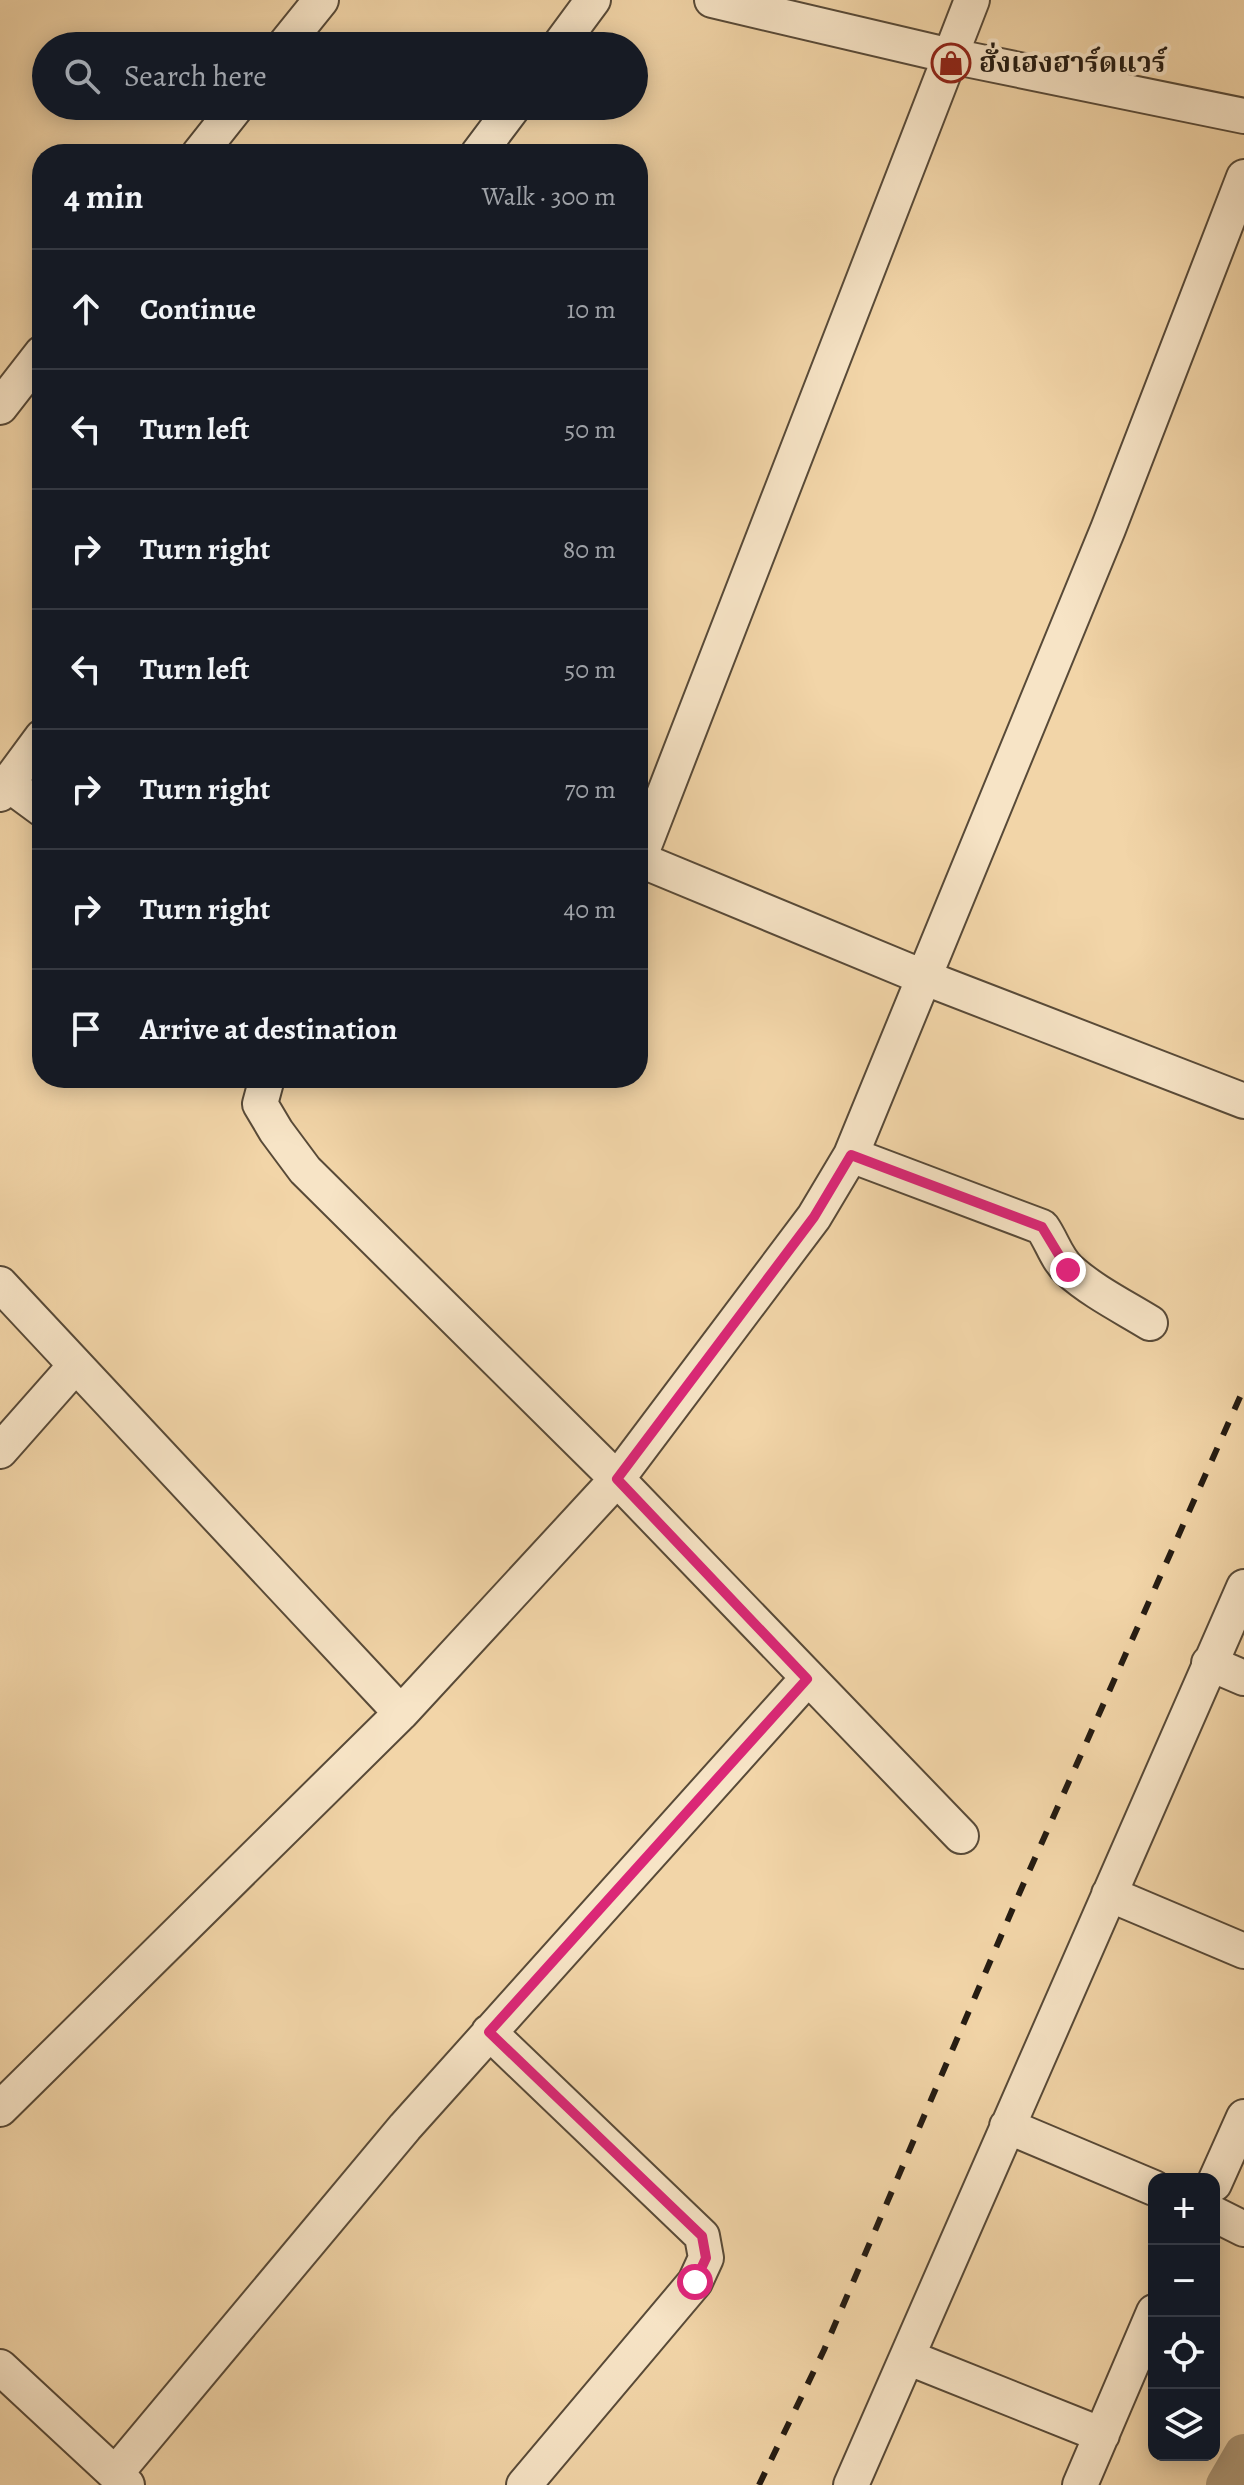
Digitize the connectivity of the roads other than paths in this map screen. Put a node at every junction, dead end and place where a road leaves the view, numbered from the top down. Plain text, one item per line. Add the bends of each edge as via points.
1 (321, 0) edge
2 (593, 0) edge
3 (712, 0) edge
4 (972, 0) edge
5 (295, 32) edge
6 (569, 32) edge
7 (951, 56) junction
8 (1244, 116) edge
9 (226, 120) edge
10 (504, 120) edge
11 (207, 144) edge
12 (486, 144) edge
13 (1244, 177) edge
14 (32, 366) edge
15 (0, 407) edge
16 (32, 751) edge
17 (4, 789) edge
18 (32, 804) edge
19 (648, 836) edge
20 (648, 863) edge
21 (923, 977) junction
22 (264, 1088) edge
23 (1244, 1101) edge
24 (851, 1155) junction
25 (0, 1284) edge
26 (1150, 1323) dead end
27 (75, 1366) junction
28 (0, 1451) edge
29 (617, 1479) junction
30 (1244, 1587) edge
31 (1209, 1663) junction
32 (1244, 1678) edge
33 (807, 1679) junction
34 (401, 1713) junction
35 (961, 1836) dead end
36 (1109, 1894) junction
37 (1244, 1951) edge
38 (489, 2032) junction
39 (0, 2109) edge
40 (1244, 2117) edge
41 (1007, 2126) junction
42 (1219, 2173) edge
43 (1148, 2185) edge
44 (1220, 2217) edge
45 (1244, 2229) edge
46 (1152, 2317) edge
47 (907, 2357) junction
48 (0, 2367) edge
49 (1102, 2435) junction
50 (121, 2479) edge
51 (524, 2485) edge
52 (851, 2485) edge
53 (1080, 2485) edge

1 - 5 street
2 - 6 street
3 - 7 street
4 - 7 street
7 - 8 street
7 - 19 street
9 - 11 street
10 - 12 street
13 - 21 street via 1108,529
14 - 15 street
16 - 17 street
17 - 18 street
20 - 21 street
21 - 23 street
21 - 24 street
22 - 29 street via 260,1104 305,1170
24 - 26 street via 1042,1227 1068,1270
24 - 29 street via 814,1217
25 - 27 street
27 - 28 street
27 - 34 street
29 - 33 street
29 - 34 street
30 - 31 street
31 - 32 street
31 - 36 street
33 - 35 street
33 - 38 street
34 - 39 street
36 - 37 street
36 - 41 street
38 - 50 street via 405,2127
38 - 51 street via 702,2236 706,2258 695,2282
40 - 42 street
41 - 43 street
41 - 47 street
44 - 45 street
46 - 49 street
47 - 49 street
47 - 52 street
48 - 50 street
49 - 53 street

